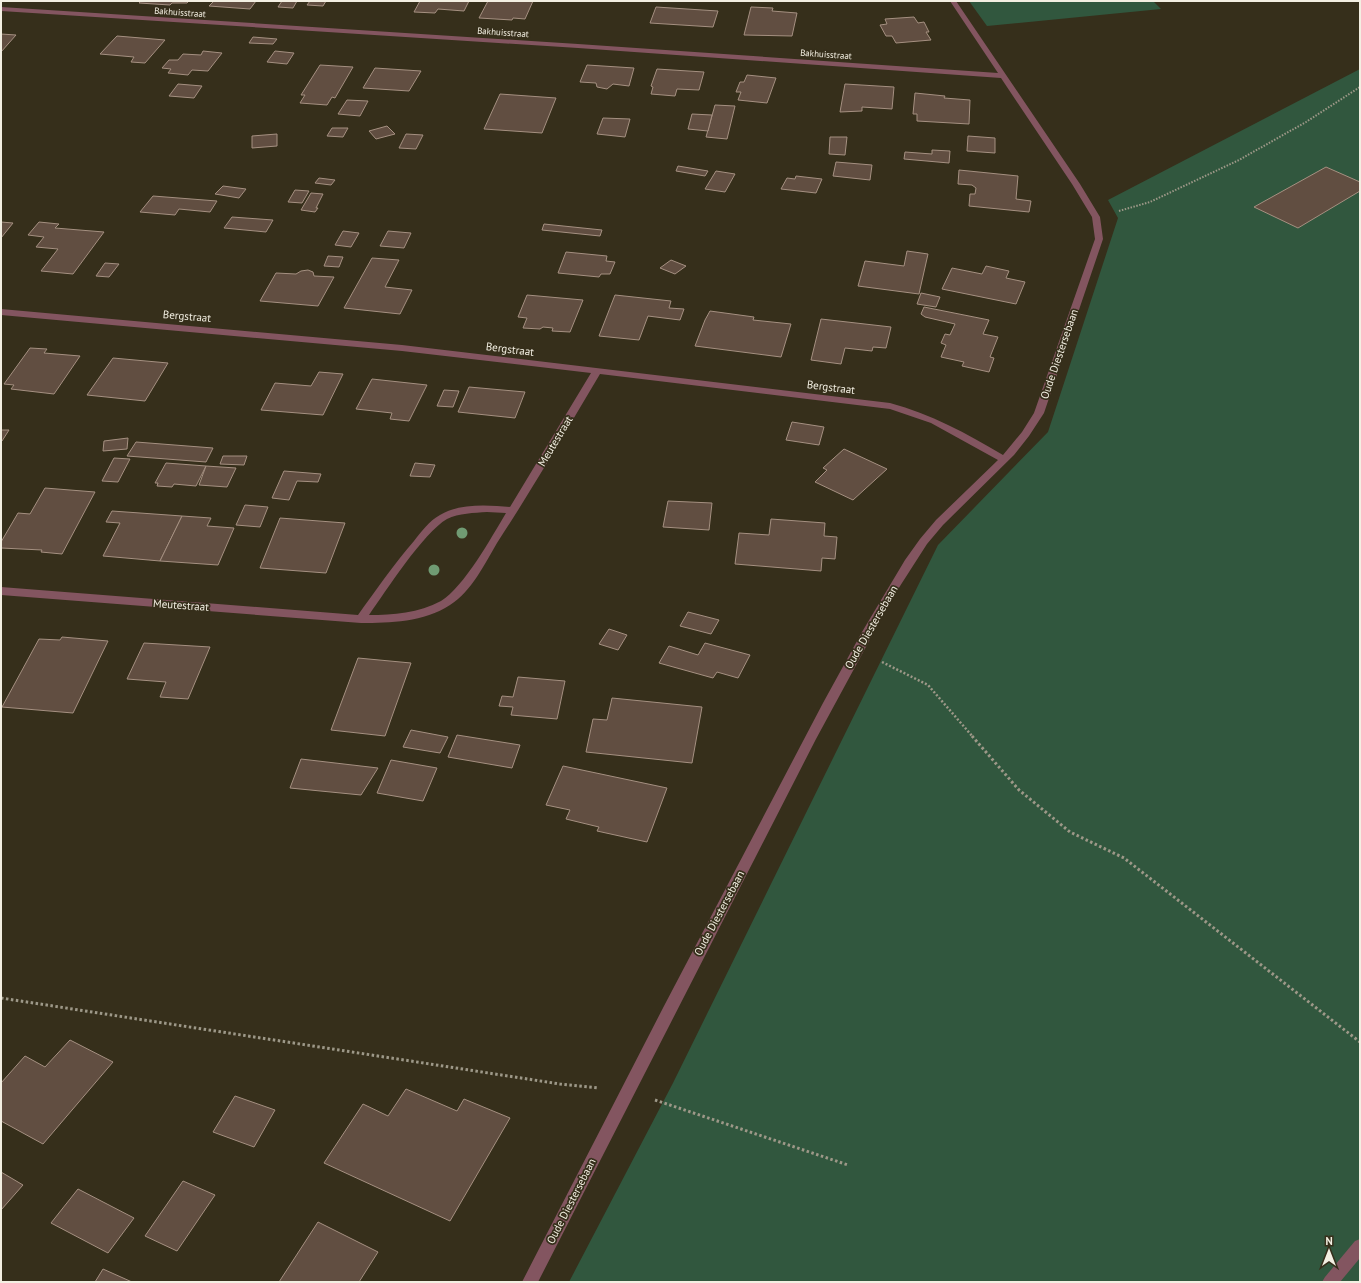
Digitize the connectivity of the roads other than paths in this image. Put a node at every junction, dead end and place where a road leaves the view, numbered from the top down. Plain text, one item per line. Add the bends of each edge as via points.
1 (953, 1) edge
2 (1, 9) edge
3 (1004, 76) junction
4 (1, 312) edge
5 (597, 371) junction
6 (1003, 459) junction
7 (513, 511) junction
8 (1, 591) edge
9 (361, 619) junction
10 (1360, 1246) edge
11 (530, 1282) edge
12 (1330, 1282) edge

1 - 3 street, Oude Diestersebaan
2 - 3 street, Bakhuisstraat via 586,46
3 - 6 street, Oude Diestersebaan via 1096,217 1099,239 1039,413 1028,432
4 - 5 street, Bergstraat via 266,335
5 - 6 street, Bergstraat via 911,410 952,429
5 - 7 street, Meutestraat
6 - 11 street, Oude Diestersebaan via 934,528 920,546 857,650 627,1090
7 - 9 street, Meutestraat via 462,588 445,604 394,619
7 - 9 street via 471,509 443,518 425,534
8 - 9 street, Meutestraat
10 - 12 street

